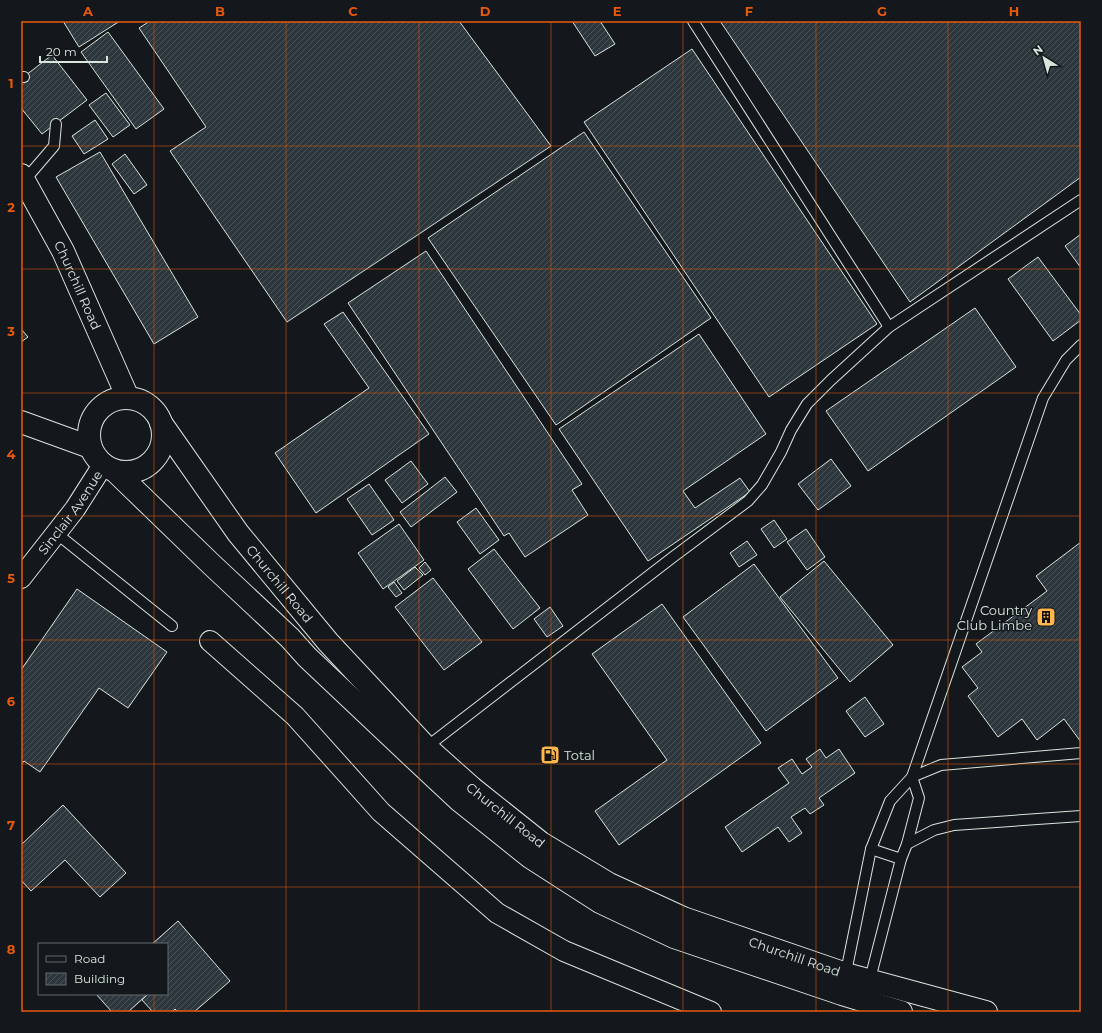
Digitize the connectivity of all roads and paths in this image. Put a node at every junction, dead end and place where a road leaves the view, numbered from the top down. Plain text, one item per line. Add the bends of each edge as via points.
1 (692, 21) edge
2 (56, 124) dead end
3 (23, 178) edge
4 (1081, 200) edge
5 (889, 327) junction
6 (1081, 345) edge
7 (128, 398) junction
8 (21, 422) edge
9 (161, 423) junction
10 (90, 447) junction
11 (109, 468) junction
12 (56, 533) junction
13 (21, 578) edge
14 (172, 626) dead end
15 (210, 641) dead end
16 (420, 753) junction
17 (1081, 753) edge
18 (912, 777) junction
19 (1081, 816) edge
20 (907, 844) junction
21 (871, 849) junction
22 (901, 859) junction
23 (844, 984) junction
24 (866, 990) junction
25 (711, 1012) edge
26 (901, 1012) edge
27 (986, 1012) edge

1 - 5 lane
2 - 3 lane via 54,146
3 - 7 highway, Churchill Road via 63,251
4 - 5 lane
5 - 16 lane via 807,404 762,485 748,501
6 - 18 lane via 1066,360 1043,398
7 - 9 highway, Churchill Road via 148,406
7 - 10 highway via 113,400 100,408 91,420 88,435
8 - 10 highway
9 - 11 highway via 163,436 160,450 153,461 142,469 129,473
9 - 16 highway, Churchill Road via 238,533
10 - 11 highway, Churchill Road via 95,457
11 - 12 street, Sinclair Avenue
11 - 16 highway, Churchill Road via 290,638 307,658
12 - 13 street, Sinclair Avenue
12 - 14 lane
15 - 25 street via 295,716 381,812 497,913 564,951
16 - 23 highway, Churchill Road via 472,788 541,843 609,884 683,918
17 - 18 lane via 940,765
18 - 20 lane via 919,798
18 - 21 lane via 890,801
19 - 20 lane via 954,825 934,830
20 - 22 lane
21 - 22 lane
21 - 23 lane
22 - 24 lane
23 - 24 highway, Churchill Road
24 - 26 highway, Churchill Road
24 - 27 highway, Churchill Road

